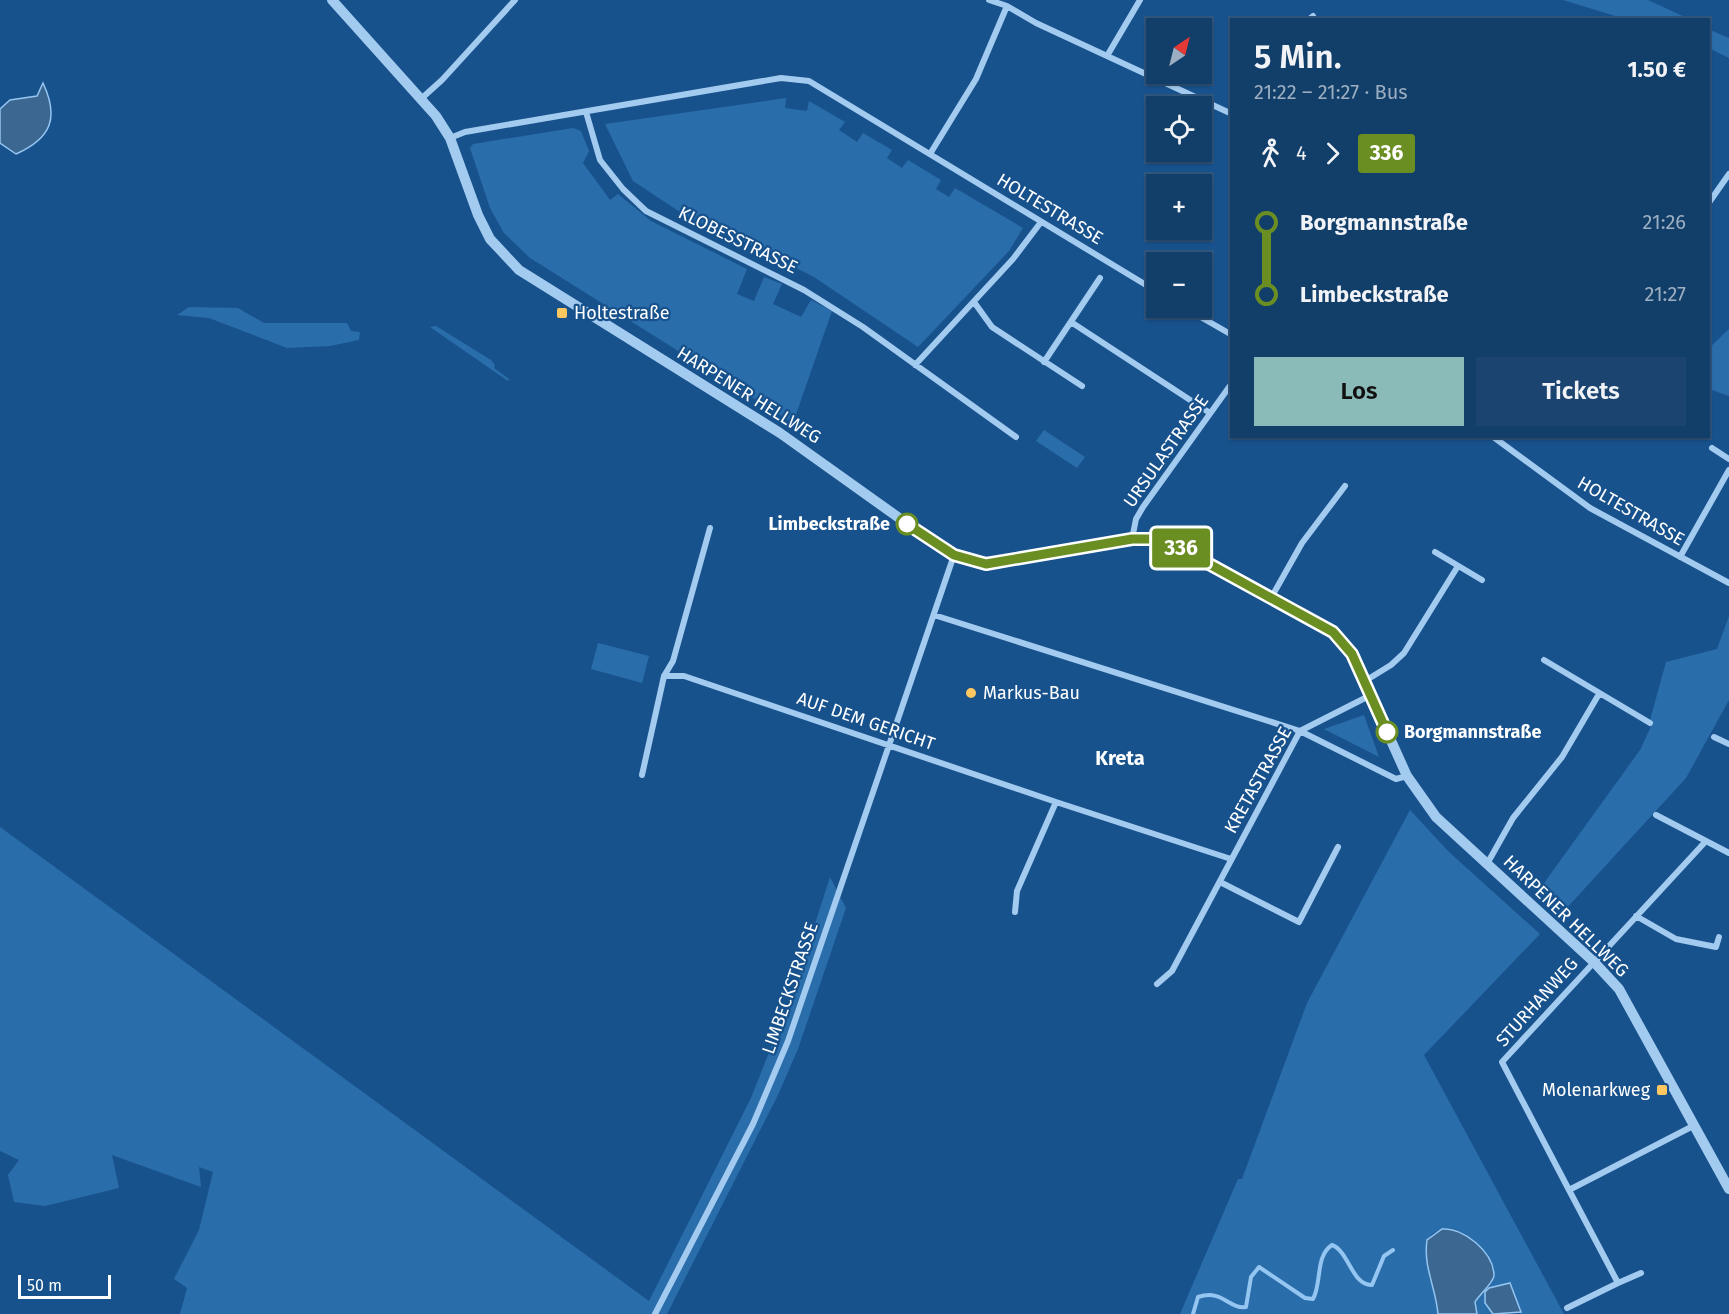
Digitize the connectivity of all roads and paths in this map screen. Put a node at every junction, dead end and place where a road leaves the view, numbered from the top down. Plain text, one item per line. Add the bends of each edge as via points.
1 (332, 0) edge
2 (515, 0) edge
3 (989, 0) edge
4 (1140, 0) edge
5 (1008, 6) junction
6 (1107, 56) junction
7 (422, 98) junction
8 (586, 112) junction
9 (1230, 113) edge
10 (450, 138) junction
11 (930, 154) junction
12 (1729, 174) edge
13 (1710, 201) edge
14 (1041, 222) junction
15 (1100, 278) dead end
16 (1146, 285) edge
17 (974, 302) junction
18 (1202, 318) edge
19 (1071, 322) junction
20 (1230, 334) edge
21 (1044, 362) junction
22 (915, 365) junction
23 (1082, 386) dead end
24 (1230, 386) edge
25 (1210, 413) junction
26 (1016, 437) dead end
27 (1495, 438) edge
28 (1712, 448) dead end
29 (1729, 459) edge
30 (1729, 470) edge
31 (1345, 486) dead end
32 (710, 528) dead end
33 (1132, 539) junction
34 (1435, 552) dead end
35 (954, 555) junction
36 (1680, 557) junction
37 (1458, 566) junction
38 (1482, 580) dead end
39 (1729, 583) edge
40 (1271, 598) junction
41 (934, 615) junction
42 (1544, 660) dead end
43 (664, 676) junction
44 (1365, 681) junction
45 (1599, 694) junction
46 (1371, 695) junction
47 (1650, 723) dead end
48 (1300, 731) junction
49 (1714, 736) dead end
50 (1729, 744) edge
51 (891, 745) junction
52 (642, 775) dead end
53 (1407, 776) junction
54 (1056, 802) junction
55 (1656, 815) dead end
56 (1706, 842) junction
57 (1338, 847) dead end
58 (1729, 854) edge
59 (1232, 859) junction
60 (1487, 864) junction
61 (1220, 882) junction
62 (1015, 912) dead end
63 (1636, 916) junction
64 (1719, 937) dead end
65 (1594, 962) junction
66 (1157, 984) dead end
67 (1695, 1125) junction
68 (1729, 1189) edge
69 (1569, 1190) junction
70 (1641, 1273) dead end
71 (1618, 1283) junction
72 (1567, 1308) dead end
73 (655, 1314) edge

1 - 7 street, HARPENER HELLWEG
2 - 7 street
3 - 5 street
4 - 6 street
5 - 6 street
5 - 11 street via 976,79
6 - 9 street
7 - 10 street, HARPENER HELLWEG
8 - 10 street, HOLTESTRASSE via 465,132
8 - 11 street, HOLTESTRASSE via 782,78 801,79
8 - 22 street, KLOBESSTRASSE via 600,160 646,211 800,287
10 - 35 street, HARPENER HELLWEG via 490,239 519,270 780,433
11 - 14 street, HOLTESTRASSE
12 - 13 street
14 - 16 street, HOLTESTRASSE
14 - 17 street
15 - 19 street
17 - 21 street via 992,327
17 - 22 street
18 - 20 street
19 - 21 street
19 - 25 street
21 - 23 street
22 - 26 street, KLOBESSTRASSE
24 - 25 street, URSULASTRASSE
25 - 33 street, URSULASTRASSE via 1143,507
27 - 36 street, HOLTESTRASSE via 1590,508
28 - 29 street
30 - 36 street
31 - 40 street via 1302,543
32 - 43 street via 673,661
33 - 35 street, HARPENER HELLWEG via 997,563 971,562
33 - 40 street, HARPENER HELLWEG via 1155,539 1180,548
34 - 37 street
35 - 41 street, LIMBECKSTRASSE
36 - 39 street, HOLTESTRASSE
37 - 38 street
37 - 44 street via 1404,653
40 - 44 street, HARPENER HELLWEG via 1333,632 1352,654
41 - 48 street
41 - 51 street, LIMBECKSTRASSE
42 - 45 street
43 - 51 street, AUF DEM GERICHT via 684,676
43 - 52 street
44 - 46 street, HARPENER HELLWEG
45 - 47 street
45 - 60 street via 1562,758 1513,818
46 - 48 street, KRETASTRASSE
46 - 53 street, HARPENER HELLWEG
48 - 53 street via 1396,779
48 - 59 street, KRETASTRASSE
49 - 50 street
51 - 54 street, AUF DEM GERICHT
51 - 73 street, LIMBECKSTRASSE via 771,1083
53 - 60 street, HARPENER HELLWEG via 1436,818
54 - 59 street, AUF DEM GERICHT
54 - 62 street via 1017,891
55 - 56 street
56 - 58 street
56 - 63 street
57 - 61 street via 1299,922
59 - 61 street, KRETASTRASSE
60 - 65 street, HARPENER HELLWEG
61 - 66 street, KRETASTRASSE via 1172,971
63 - 64 street via 1676,939 1716,947
63 - 65 street
65 - 67 street, HARPENER HELLWEG via 1619,989
65 - 69 street, STURHANWEG via 1502,1062
67 - 68 street, HARPENER HELLWEG
67 - 69 street
69 - 71 street, STURHANWEG
70 - 71 street
71 - 72 street

